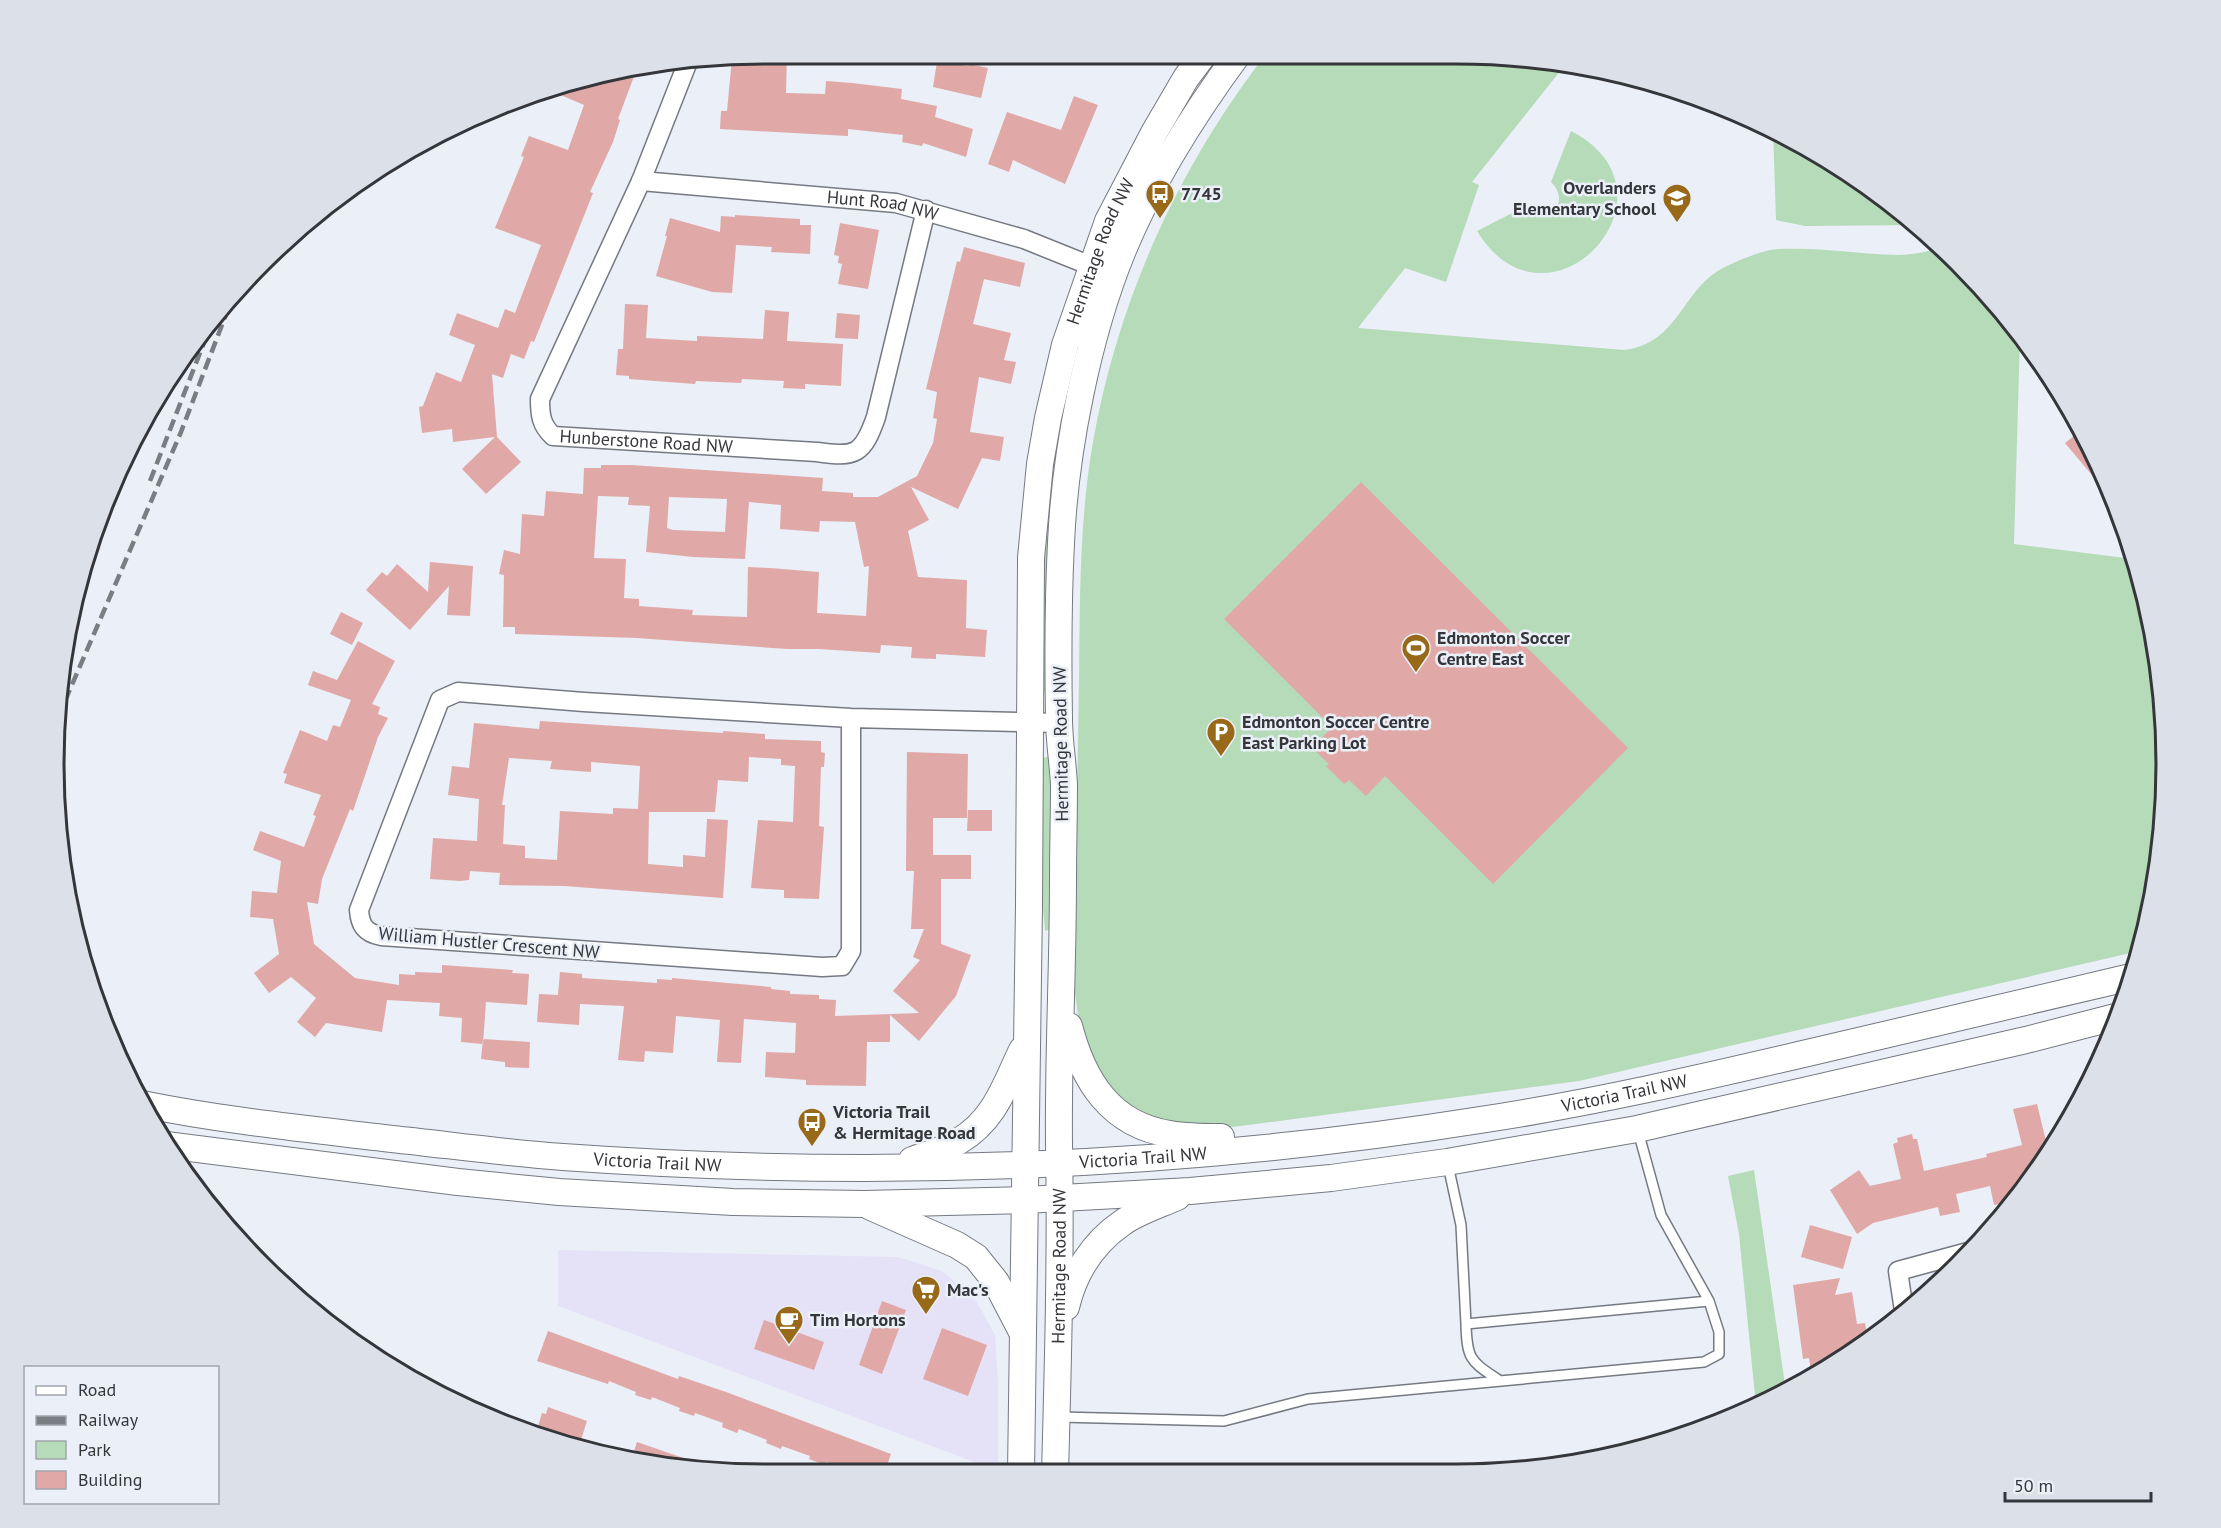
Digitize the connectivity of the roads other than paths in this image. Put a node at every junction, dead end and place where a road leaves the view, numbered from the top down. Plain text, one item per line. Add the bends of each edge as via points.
1 (1196, 64) edge
2 (1231, 64) edge
3 (685, 69) edge
4 (641, 181) junction
5 (926, 210) junction
6 (1103, 271) junction
7 (851, 718) junction
8 (1029, 723) junction
9 (1059, 723) junction
10 (2122, 979) edge
11 (1062, 996) junction
12 (2108, 1019) edge
13 (1027, 1038) junction
14 (1632, 1094) junction
15 (154, 1106) edge
16 (1637, 1129) junction
17 (1318, 1142) junction
18 (178, 1147) edge
19 (1447, 1162) junction
20 (1060, 1164) junction
21 (1024, 1165) junction
22 (895, 1167) junction
23 (1190, 1191) junction
24 (1061, 1198) junction
25 (1025, 1200) junction
26 (865, 1204) junction
27 (1955, 1256) edge
28 (1709, 1301) junction
29 (1903, 1303) edge
30 (1466, 1324) junction
31 (1023, 1333) junction
32 (1059, 1333) junction
33 (1500, 1381) junction
34 (1056, 1417) junction
35 (1021, 1464) edge
36 (1055, 1464) edge

1 - 6 main road, Hermitage Road NW via 1138,161 1108,221
2 - 6 main road, Hermitage Road NW via 1190,123 1123,250
3 - 4 street, Hunberstone Road NW
4 - 5 street, Hunt Road NW via 896,202
4 - 5 street, Hunberstone Road NW via 540,399 544,428 553,436 837,455 857,452 868,439 876,417
5 - 6 street, Hunt Road NW via 1024,239
6 - 8 main road, Hermitage Road NW via 1063,354 1040,464 1031,558
6 - 9 main road, Hermitage Road NW via 1065,497
7 - 7 street, William Hustler Crescent NW via 458,692 440,700 359,910 363,927 370,934 381,936 810,967 842,966 851,951
7 - 8 street, William Hustler Crescent NW
8 - 9 street, William Hustler Crescent NW
8 - 13 main road, Hermitage Road NW
9 - 11 main road, Hermitage Road NW via 1064,782
10 - 14 main road, Victoria Trail NW
11 - 17 main road via 1078,1057 1095,1089 1136,1123 1168,1134
11 - 20 main road, Hermitage Road NW
12 - 16 main road, Victoria Trail NW
13 - 21 main road, Hermitage Road NW
13 - 22 main road via 997,1104 974,1131 944,1149
14 - 16 main road
14 - 17 main road, Victoria Trail NW via 1479,1121
15 - 22 main road, Victoria Trail NW via 559,1157
16 - 19 main road, Victoria Trail NW
16 - 28 lane via 1661,1215
17 - 20 main road, Victoria Trail NW
18 - 26 main road, Victoria Trail NW via 559,1192 733,1202
19 - 23 main road, Victoria Trail NW
19 - 30 lane via 1461,1225
20 - 21 main road, Victoria Trail NW
20 - 24 main road, Hermitage Road NW
21 - 22 main road, Victoria Trail NW
21 - 25 main road, Hermitage Road NW
23 - 24 main road, Victoria Trail NW
23 - 32 main road via 1122,1222 1097,1243 1070,1289
24 - 25 main road, Victoria Trail NW
24 - 32 main road, Hermitage Road NW
25 - 26 main road, Victoria Trail NW
25 - 31 main road, Hermitage Road NW
26 - 31 main road via 976,1257 996,1282
27 - 29 street via 1898,1271
28 - 30 lane
28 - 33 lane via 1719,1332 1719,1354 1704,1362
30 - 33 lane via 1470,1358
31 - 35 main road, Hermitage Road NW
32 - 34 main road, Hermitage Road NW
33 - 34 lane via 1308,1399 1224,1421
34 - 36 main road, Hermitage Road NW

